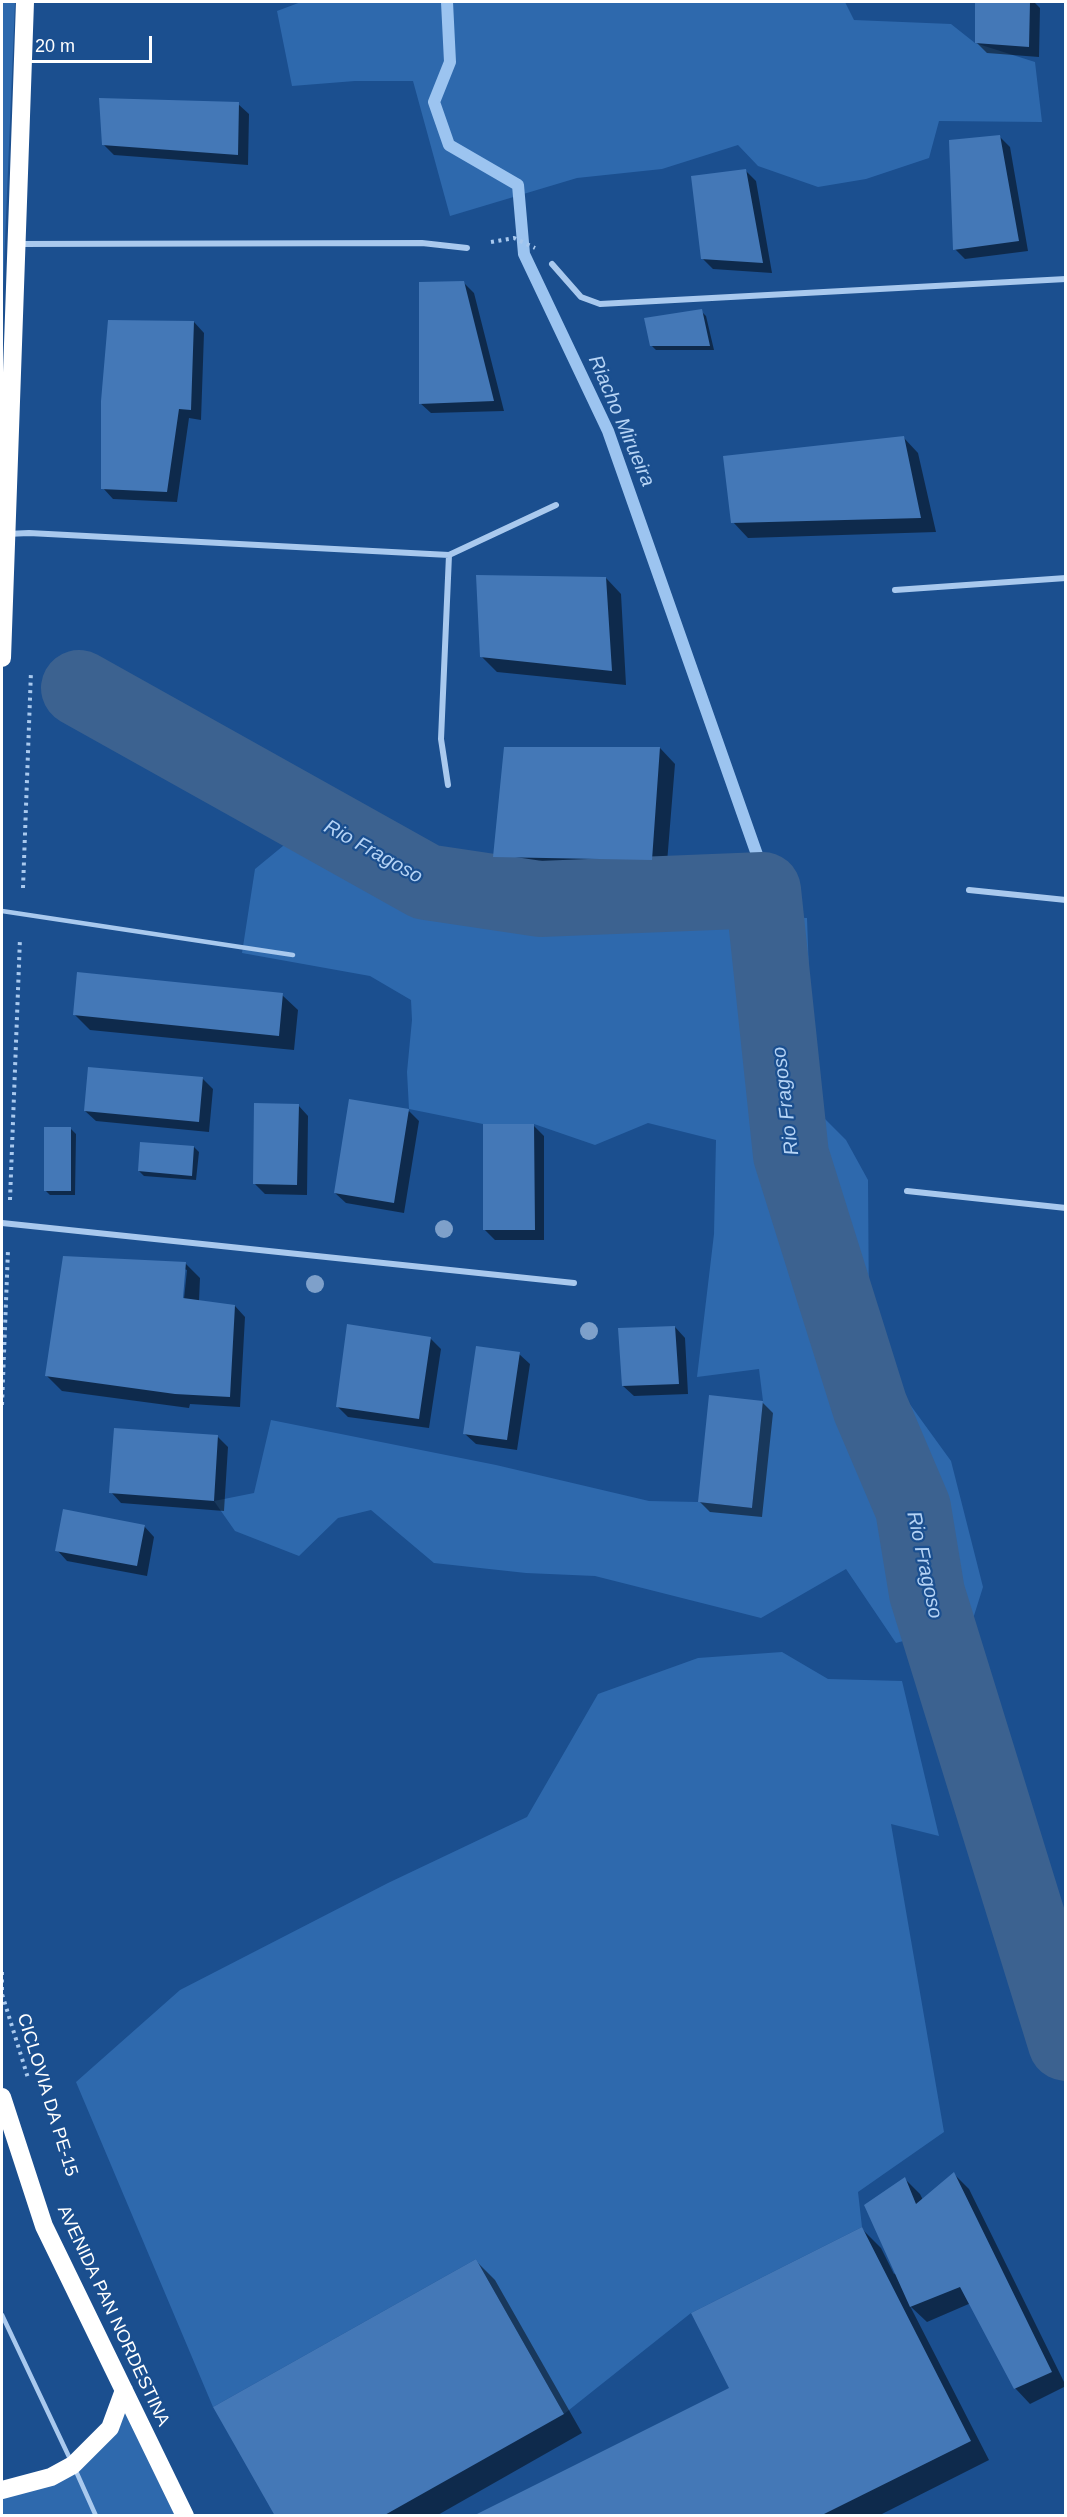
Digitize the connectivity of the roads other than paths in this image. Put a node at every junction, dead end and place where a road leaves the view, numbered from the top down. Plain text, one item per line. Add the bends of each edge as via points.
1 (25, 2) edge
2 (15, 244) junction
3 (467, 248) dead end
4 (552, 264) dead end
5 (1065, 279) edge
6 (7, 352) edge
7 (556, 506) dead end
8 (7, 534) junction
9 (449, 555) junction
10 (1065, 578) edge
11 (896, 590) dead end
12 (2, 658) edge
13 (448, 785) dead end
14 (969, 890) dead end
15 (1065, 900) edge
16 (2, 911) edge
17 (293, 956) dead end
18 (907, 1191) dead end
19 (1065, 1208) edge
20 (5, 1223) edge
21 (574, 1283) dead end
22 (2, 2097) edge
23 (2, 2315) edge
24 (124, 2390) junction
25 (73, 2465) junction
26 (2, 2490) edge
27 (96, 2516) edge
28 (185, 2516) edge

1 - 2 highway
2 - 3 street via 422,243
2 - 6 highway
4 - 5 street via 581,297 600,304
6 - 8 highway
7 - 9 street
8 - 9 street
8 - 12 highway
9 - 13 street via 441,739
10 - 11 street
14 - 15 street
16 - 17 lane
18 - 19 street
20 - 21 street
22 - 24 highway, AVENIDA PAN NORDESTINA via 44,2226
23 - 25 lane
24 - 25 highway via 110,2428
24 - 28 highway, AVENIDA PAN NORDESTINA
25 - 26 highway via 51,2477
25 - 27 lane

